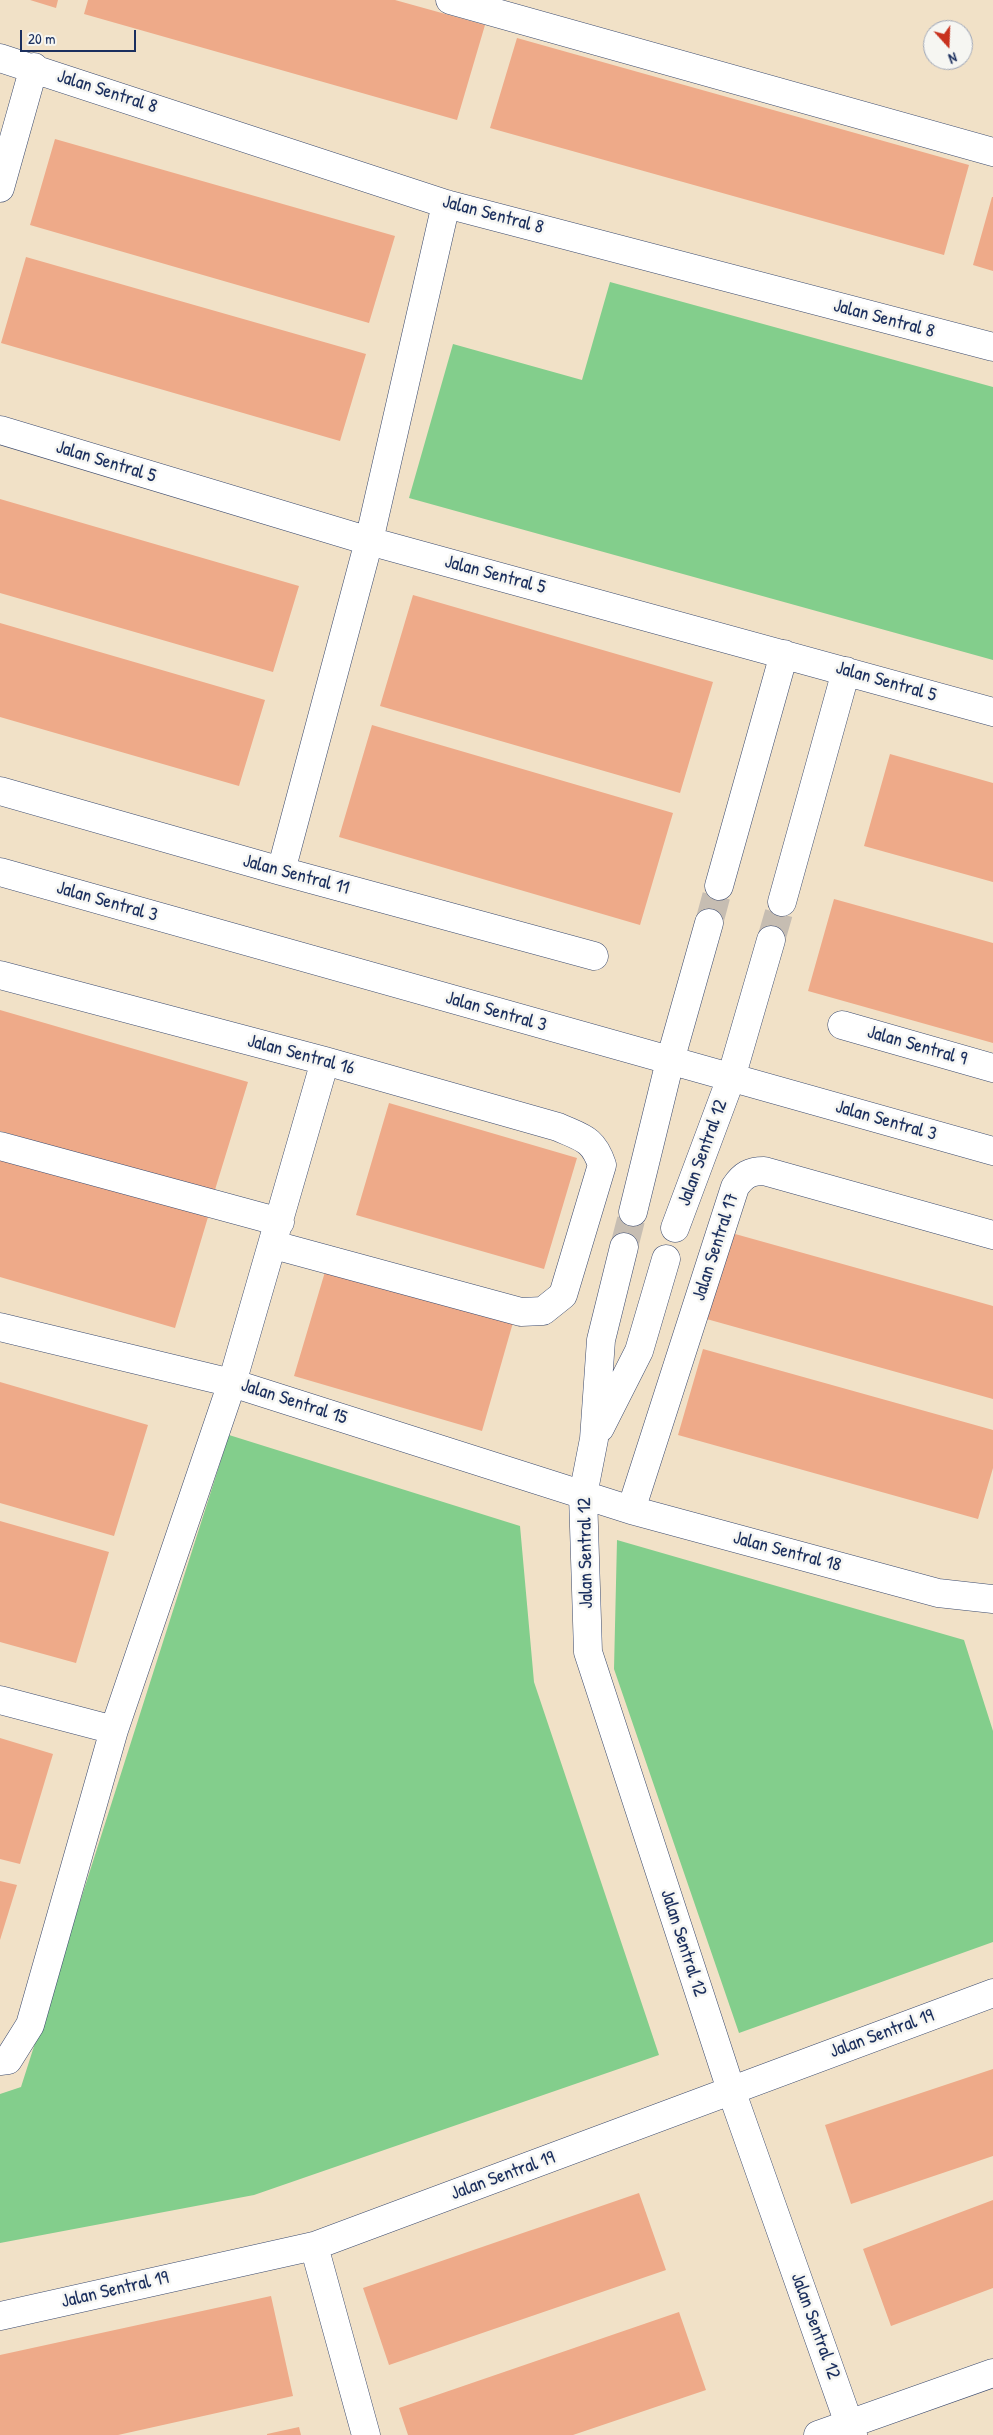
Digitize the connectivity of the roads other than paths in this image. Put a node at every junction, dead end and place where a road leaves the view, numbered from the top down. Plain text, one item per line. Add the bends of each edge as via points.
1 (450, 0) edge
2 (0, 58) edge
3 (34, 68) junction
4 (993, 152) edge
5 (0, 188) edge
6 (446, 204) junction
7 (993, 347) edge
8 (0, 430) edge
9 (369, 541) junction
10 (784, 654) junction
11 (846, 672) junction
12 (993, 712) edge
13 (0, 791) edge
14 (281, 871) junction
15 (0, 872) edge
16 (719, 886) tunnel mouth
17 (782, 902) tunnel mouth
18 (709, 923) tunnel mouth
19 (771, 940) tunnel mouth
20 (594, 956) dead end
21 (0, 975) edge
22 (842, 1025) dead end
23 (670, 1061) junction
24 (325, 1062) junction
25 (993, 1068) edge
26 (731, 1078) junction
27 (0, 1146) edge
28 (993, 1151) edge
29 (633, 1212) tunnel mouth
30 (675, 1228) dead end
31 (277, 1234) junction
32 (993, 1235) edge
33 (624, 1247) tunnel mouth
34 (666, 1259) dead end
35 (0, 1327) edge
36 (232, 1383) junction
37 (594, 1439) junction
38 (583, 1494) junction
39 (632, 1510) junction
40 (993, 1599) edge
41 (0, 1700) edge
42 (114, 1730) junction
43 (993, 1993) edge
44 (0, 2061) edge
45 (731, 2090) junction
46 (314, 2246) junction
47 (0, 2316) edge
48 (993, 2373) edge
49 (851, 2429) edge
50 (366, 2435) edge
51 (818, 2435) edge

1 - 4 street
2 - 3 street, Jalan Sentral 8
3 - 5 street
3 - 6 street, Jalan Sentral 8
6 - 7 street, Jalan Sentral 8
6 - 9 street
8 - 9 street, Jalan Sentral 5
9 - 10 street, Jalan Sentral 5
9 - 14 street
10 - 11 street, Jalan Sentral 5
10 - 16 street
11 - 12 street, Jalan Sentral 5
11 - 17 street
13 - 14 street, Jalan Sentral 11
14 - 20 street, Jalan Sentral 11
15 - 23 street, Jalan Sentral 3
18 - 23 street
19 - 26 street, Jalan Sentral 12
21 - 24 street, Jalan Sentral 16
22 - 25 street, Jalan Sentral 9
23 - 26 street, Jalan Sentral 3
23 - 29 street
24 - 31 street
24 - 31 street, Jalan Sentral 16 via 558,1127 584,1138 597,1149 602,1165 563,1295 543,1311 522,1312
26 - 28 street, Jalan Sentral 3
26 - 30 street, Jalan Sentral 12
27 - 31 street
31 - 36 street
32 - 39 street, Jalan Sentral 17 via 764,1171 752,1171 741,1177 735,1187
33 - 37 street, Jalan Sentral 12 via 601,1340
34 - 37 street, Jalan Sentral 12 via 639,1351
35 - 36 street, Jalan Sentral 15
36 - 38 street, Jalan Sentral 15
36 - 42 street
37 - 38 street, Jalan Sentral 12
38 - 39 street, Jalan Sentral 18
38 - 45 street, Jalan Sentral 12 via 588,1652
39 - 40 street, Jalan Sentral 18 via 938,1593
41 - 42 street
42 - 44 street via 30,2025 8,2060
43 - 45 street, Jalan Sentral 19
45 - 46 street, Jalan Sentral 19
45 - 49 street, Jalan Sentral 12
46 - 47 street, Jalan Sentral 19
46 - 50 street
48 - 49 street
49 - 51 street

